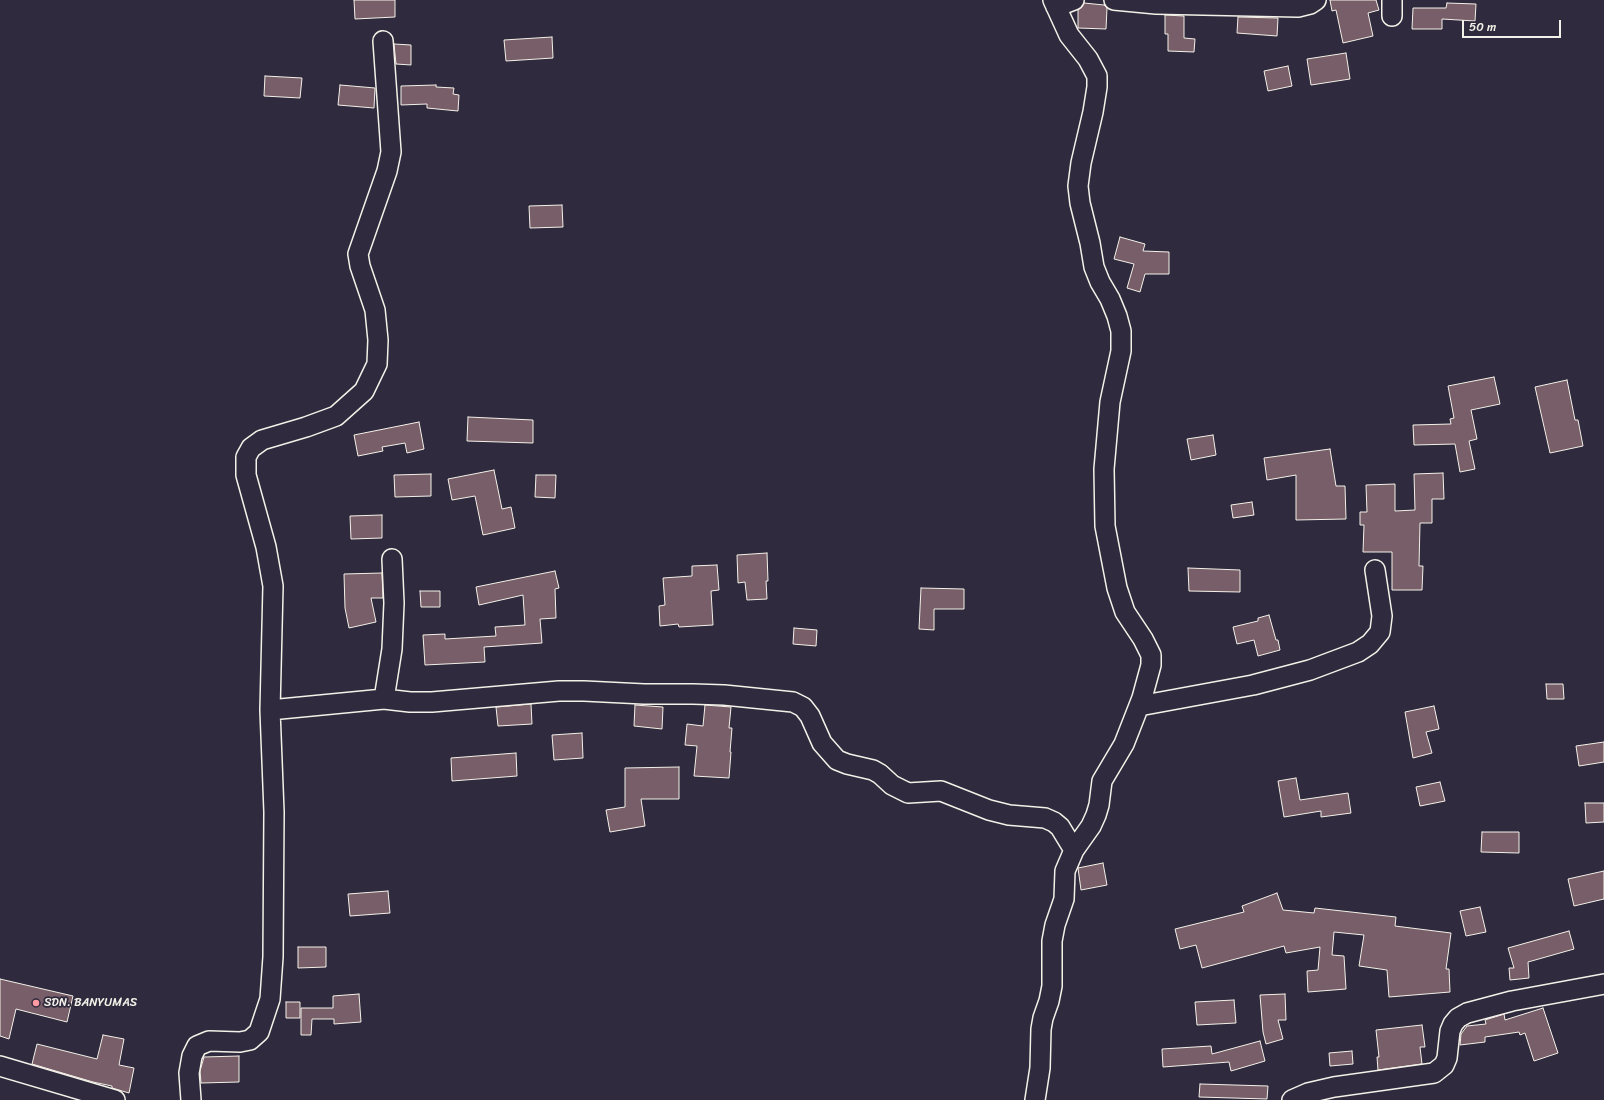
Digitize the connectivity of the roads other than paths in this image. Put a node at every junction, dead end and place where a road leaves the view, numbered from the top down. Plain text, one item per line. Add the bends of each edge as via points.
1 (1074, 0) edge
2 (1114, 0) edge
3 (1316, 0) edge
4 (1054, 4) edge
5 (383, 41) dead end
6 (392, 559) dead end
7 (1375, 570) dead end
8 (384, 698) junction
9 (1139, 706) junction
10 (270, 710) junction
11 (1074, 850) junction
12 (1604, 984) edge
13 (0, 1066) edge
14 (115, 1100) edge
15 (191, 1100) edge
16 (1036, 1100) edge
17 (1292, 1100) edge

1 - 4 street
2 - 3 street via 1156,4 1298,7
4 - 9 street via 1069,35 1088,59 1096,76 1093,112 1078,186 1094,267 1110,299 1121,331 1121,351 1110,402 1105,462 1105,526 1117,588 1126,612 1150,655 1150,675
5 - 10 street via 391,152 387,171 358,254 375,310 377,364 364,391 336,416 262,440 251,448 246,458 246,475 266,547 273,586
6 - 8 street via 392,649
7 - 9 street via 1382,616 1380,632 1370,644 1358,652 1310,670 1253,685
8 - 10 street
8 - 11 street via 432,702 584,691 709,695 793,702 803,707 810,716 822,743 836,760 872,770 892,786 908,793 941,791 989,810 1049,820 1060,827
9 - 11 street via 1124,744 1102,781 1096,816
10 - 15 street via 274,820 273,957 270,999 259,1032 250,1040 209,1041 197,1046 189,1072
11 - 16 street via 1065,871 1064,899 1052,941 1052,986 1041,1029
12 - 17 street via 1512,1001 1467,1013 1453,1024 1448,1058 1444,1065 1434,1072 1334,1087
13 - 14 street

